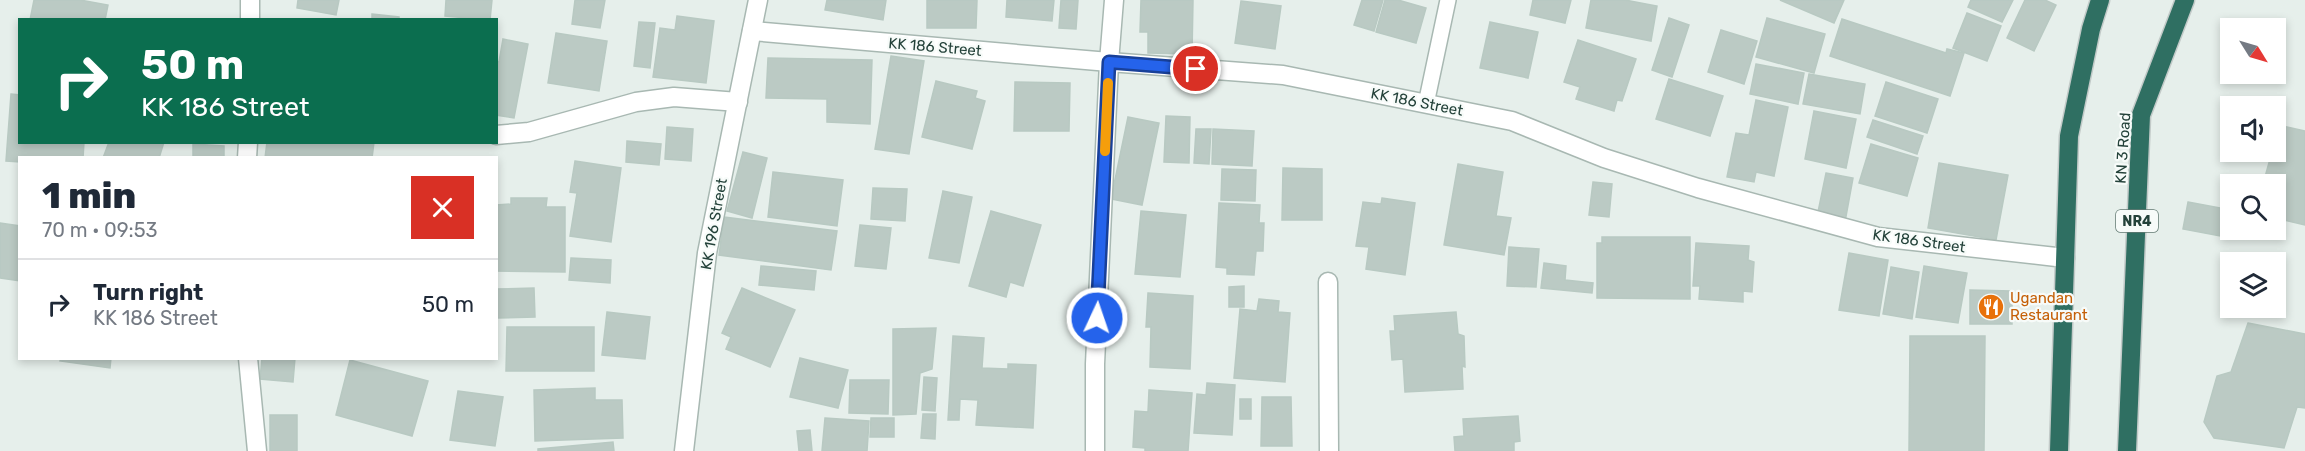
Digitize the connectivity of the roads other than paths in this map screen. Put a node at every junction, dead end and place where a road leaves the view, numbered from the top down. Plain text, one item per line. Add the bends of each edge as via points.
1 (250, 0) edge
2 (758, 0) edge
3 (1114, 0) edge
4 (1448, 0) edge
5 (2100, 0) edge
6 (2185, 0) edge
7 (249, 18) edge
8 (752, 31) junction
9 (1109, 62) junction
10 (738, 102) junction
11 (1426, 104) junction
12 (498, 135) edge
13 (2065, 258) junction
14 (1328, 282) dead end
15 (248, 360) edge
16 (257, 451) edge
17 (684, 451) edge
18 (1095, 451) edge
19 (1329, 451) edge
20 (2059, 451) edge
21 (2127, 451) edge

1 - 7 street
2 - 8 street, KK 196 Street
3 - 9 street
4 - 11 lane
5 - 13 highway via 2069,136
6 - 21 highway, KN 3 Road / NR4 via 2141,115
8 - 9 street, KK 186 Street
8 - 10 street, KK 196 Street
9 - 11 street, KK 186 Street via 1283,75
9 - 18 street via 1095,364
10 - 12 street via 674,97 636,102 529,132
10 - 17 street, KK 196 Street via 707,253
11 - 13 street, KK 186 Street via 1512,121 1604,158 1698,189 1878,237
13 - 20 highway
14 - 19 street
15 - 16 street

